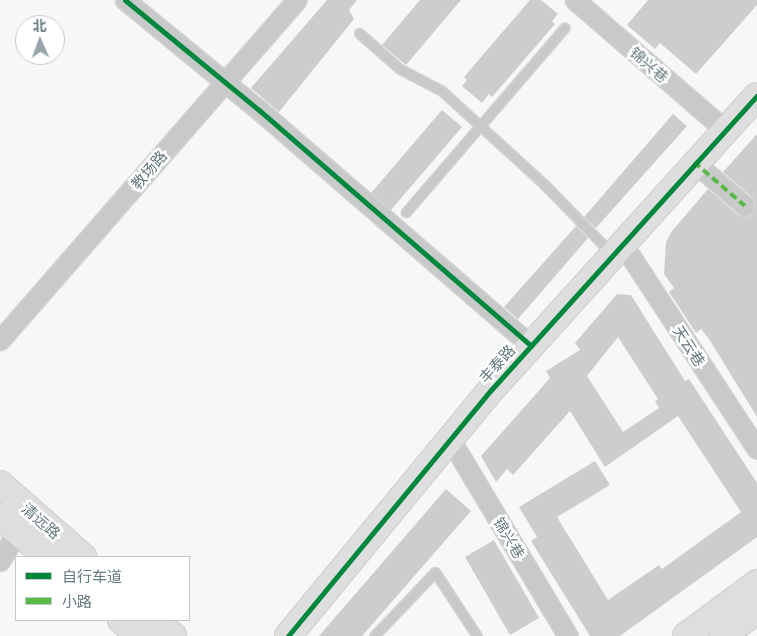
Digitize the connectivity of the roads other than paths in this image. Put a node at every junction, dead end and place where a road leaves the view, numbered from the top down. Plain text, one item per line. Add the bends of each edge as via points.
1 (125, 0) edge
2 (298, 0) edge
3 (574, 0) edge
4 (564, 28) dead end
5 (359, 33) dead end
6 (225, 83) junction
7 (757, 96) edge
8 (480, 126) junction
9 (724, 129) junction
10 (694, 162) junction
11 (745, 206) dead end
12 (406, 212) dead end
13 (617, 249) junction
14 (0, 340) edge
15 (531, 346) junction
16 (450, 439) junction
17 (757, 449) edge
18 (0, 484) edge
19 (8, 524) edge
20 (47, 556) edge
21 (82, 556) edge
22 (0, 561) edge
23 (757, 583) edge
24 (757, 610) edge
25 (122, 621) edge
26 (155, 621) edge
27 (140, 636) edge
28 (172, 636) edge
29 (288, 636) edge
30 (374, 636) edge
31 (477, 636) edge
32 (568, 636) edge
33 (686, 636) edge
34 (723, 636) edge

1 - 6 street
2 - 6 street, 教场路
3 - 9 street, 锦兴巷
4 - 8 lane
5 - 8 lane via 400,69 442,91
6 - 14 street, 教场路
6 - 15 street
7 - 9 street, 丰泰路
8 - 12 lane
8 - 13 lane
9 - 10 street, 丰泰路
10 - 11 street
10 - 13 street, 丰泰路
13 - 15 street, 丰泰路
13 - 17 street, 天云巷
15 - 16 street, 丰泰路
16 - 29 street, 丰泰路
16 - 32 street, 锦兴巷
18 - 21 street, 清远路
19 - 20 street, 清远路
19 - 22 street
23 - 33 street
24 - 34 street
25 - 27 street
26 - 28 street
30 - 31 lane via 435,572

